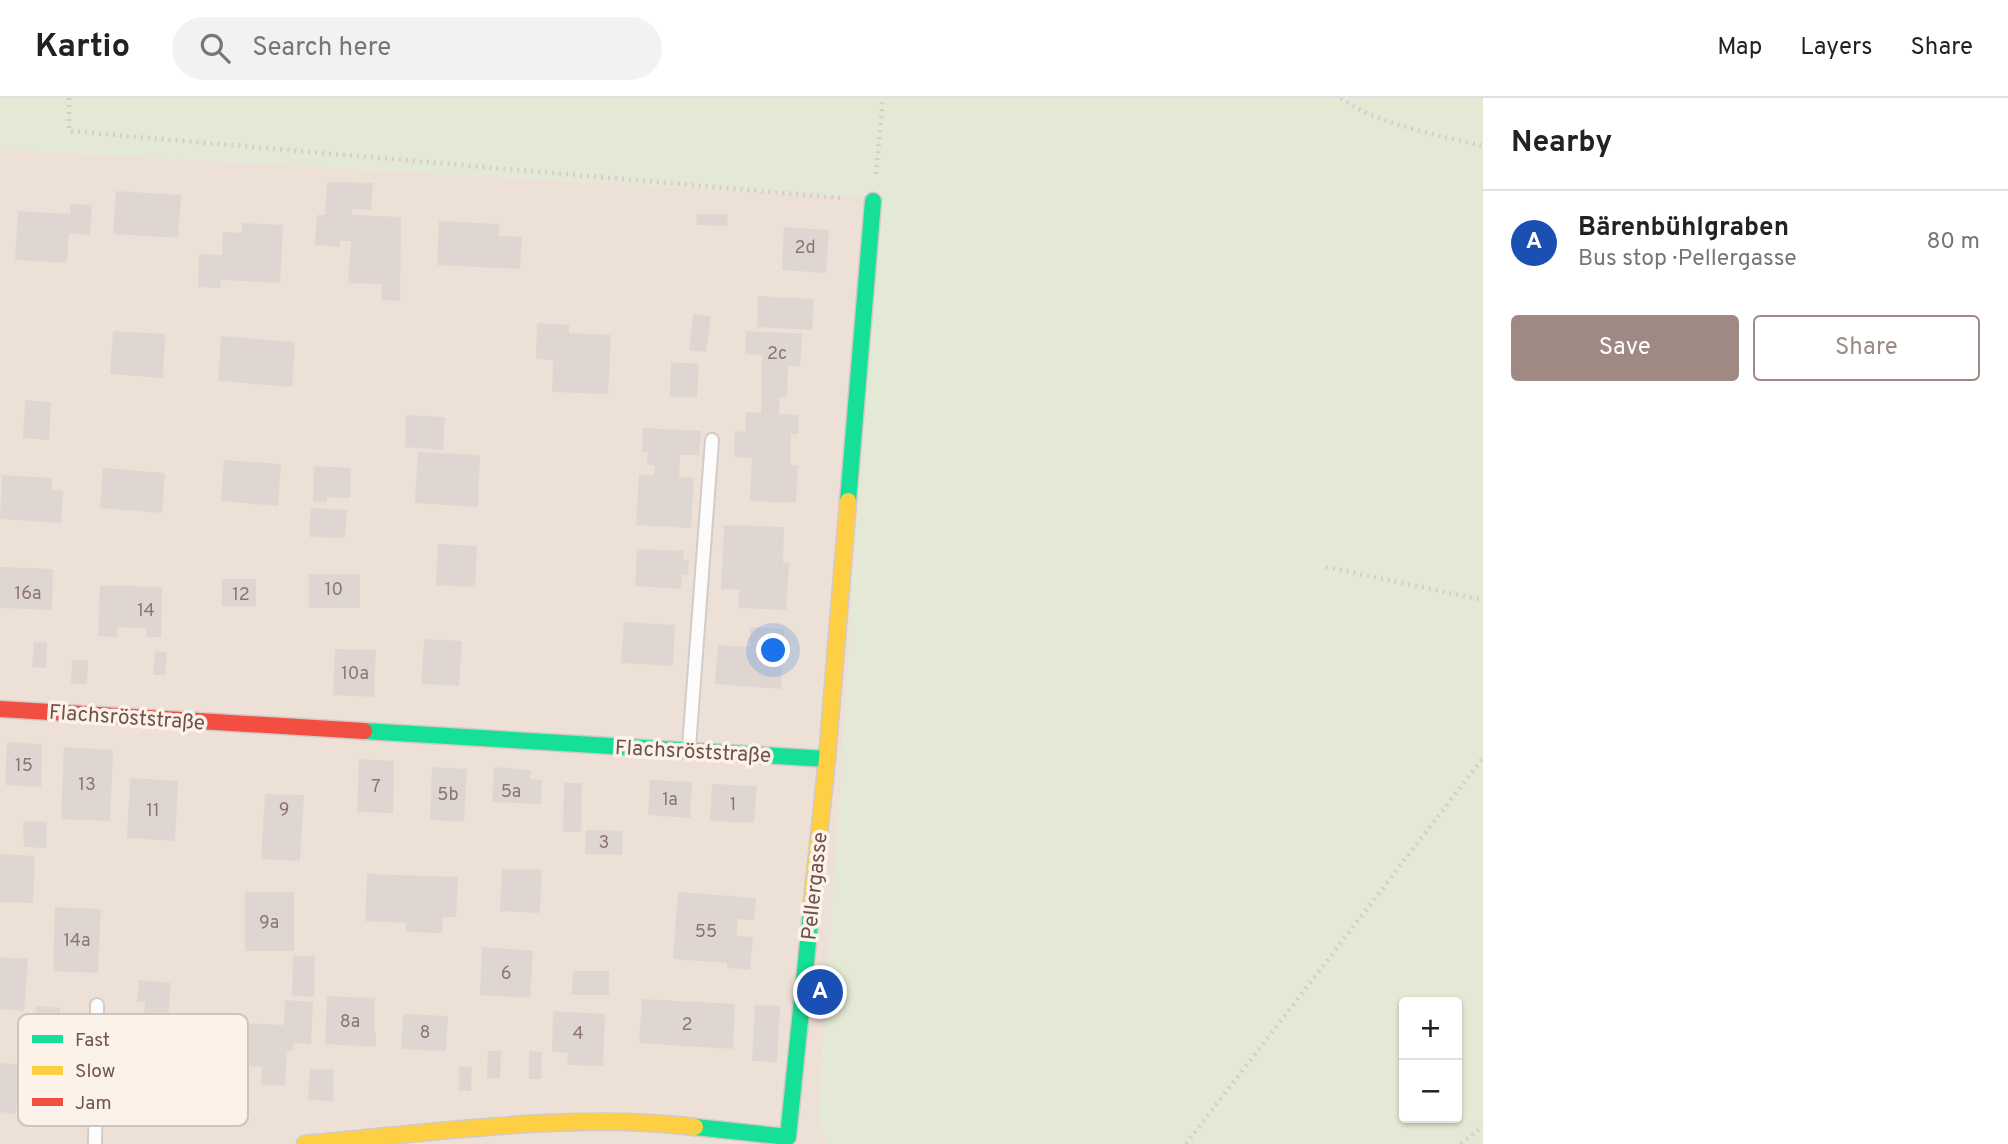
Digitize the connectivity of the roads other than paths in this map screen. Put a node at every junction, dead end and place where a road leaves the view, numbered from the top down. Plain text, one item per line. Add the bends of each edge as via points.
1 (873, 201) road end
2 (712, 440) dead end
3 (0, 709) edge
4 (689, 751) junction
5 (827, 759) junction
6 (97, 1005) dead end
7 (97, 1014) edge
8 (95, 1126) edge
9 (95, 1144) edge
10 (304, 1144) edge

1 - 5 street
2 - 4 lane
3 - 4 street, Flachsröststraße
4 - 5 street, Flachsröststraße
5 - 10 street, Pellergasse via 788,1138 654,1122 516,1125
6 - 7 lane
8 - 9 lane

